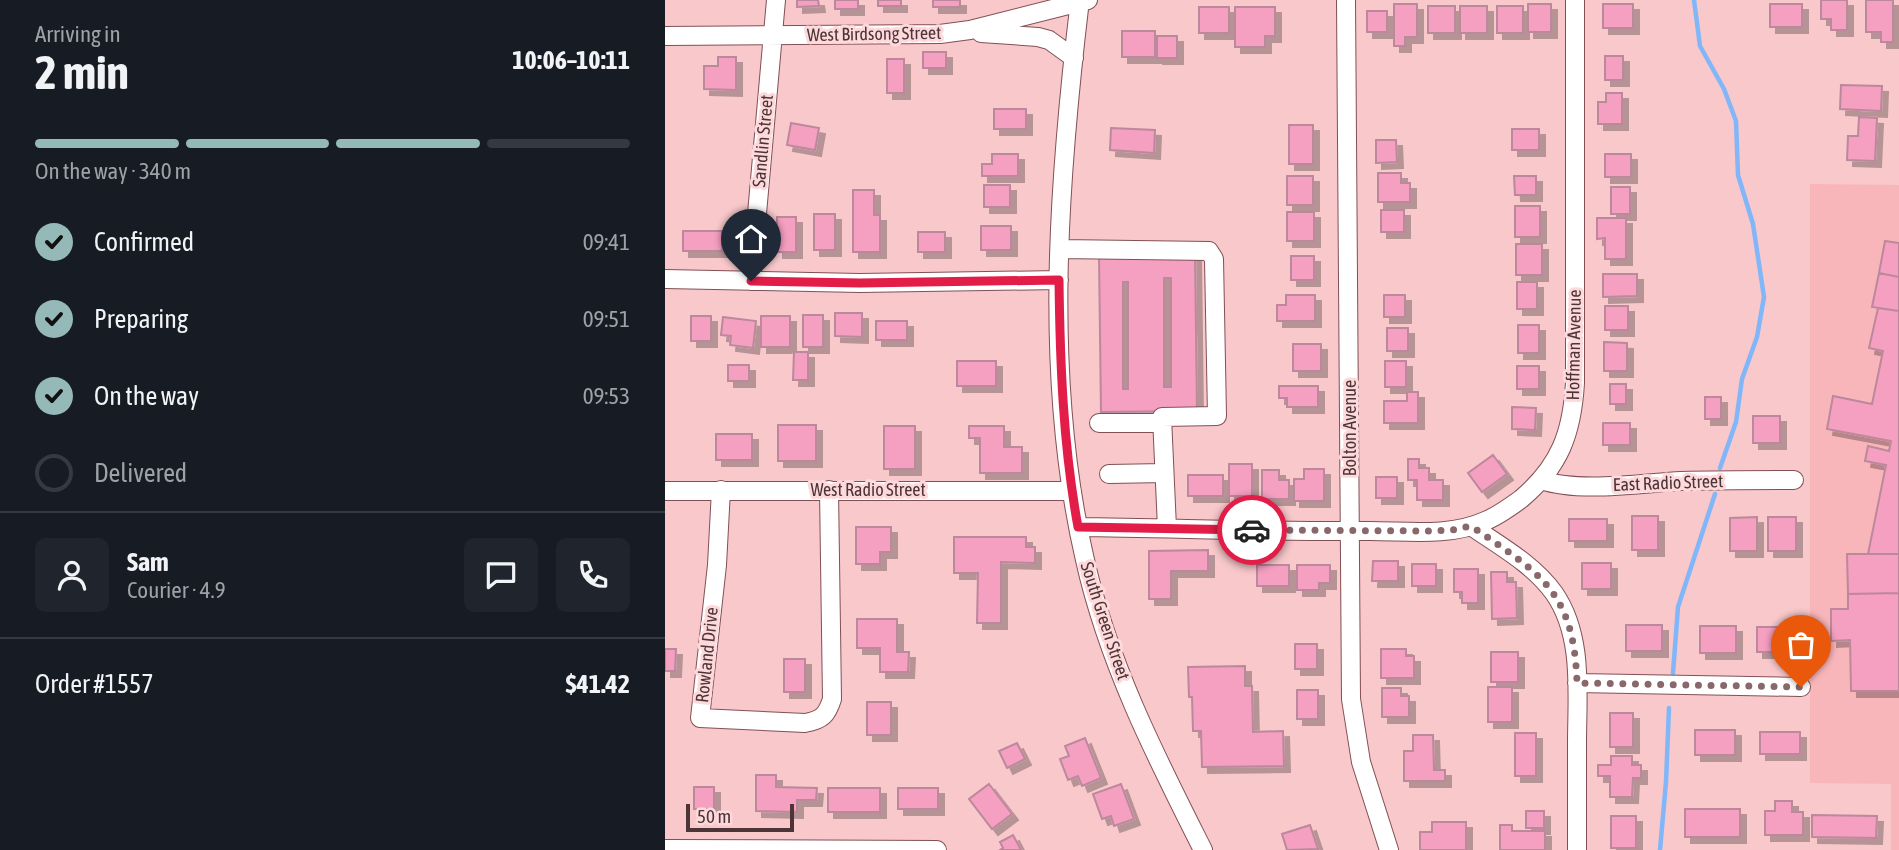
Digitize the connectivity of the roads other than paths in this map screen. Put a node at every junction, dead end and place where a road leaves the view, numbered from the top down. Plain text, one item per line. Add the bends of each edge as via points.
1 (776, 0) edge
2 (1346, 0) edge
3 (1575, 0) edge
4 (1083, 1) edge
5 (960, 32) junction
6 (772, 35) junction
7 (665, 36) edge
8 (1074, 58) junction
9 (1061, 249) junction
10 (665, 279) edge
11 (1059, 280) junction
12 (751, 281) junction
13 (1099, 423) dead end
14 (1163, 423) junction
15 (1164, 472) junction
16 (1109, 474) dead end
17 (1542, 480) junction
18 (1794, 480) dead end
19 (829, 490) junction
20 (665, 491) edge
21 (720, 491) junction
22 (1072, 491) junction
23 (1471, 526) junction
24 (1078, 527) junction
25 (1167, 528) junction
26 (1350, 531) junction
27 (1577, 683) junction
28 (1801, 687) dead end
29 (665, 849) edge
30 (937, 850) edge
31 (1203, 850) edge
32 (1389, 850) edge
33 (1577, 850) edge

1 - 6 street, Sandlin Street
2 - 26 street, Bolton Avenue
3 - 17 street, Hoffman Avenue via 1574,407 1559,453
4 - 5 street, West Birdsong Street
4 - 8 street, South Green Street
5 - 6 street, West Birdsong Street
5 - 8 street via 1038,37 1056,43
6 - 7 street, West Birdsong Street
6 - 12 street, Sandlin Street
8 - 9 street, South Green Street via 1062,180
9 - 11 street, South Green Street
9 - 14 street via 1209,251 1214,259 1217,416 1162,417
10 - 12 street
11 - 12 street
11 - 22 street, South Green Street via 1062,391
13 - 14 street
14 - 15 street
15 - 16 street
15 - 25 street
17 - 18 street, East Radio Street via 1581,486
17 - 23 street, Hoffman Avenue via 1505,510
19 - 21 street, West Radio Street
19 - 21 street, Rowland Drive via 832,699 828,712 805,723 700,719
19 - 22 street, West Radio Street
20 - 21 street, West Radio Street
22 - 24 street, South Green Street
23 - 26 street via 1442,531
23 - 27 street via 1535,572 1554,593 1572,634
24 - 25 street
24 - 31 street, South Green Street via 1122,679
25 - 26 street
26 - 32 street, Bolton Avenue via 1353,719 1361,762
27 - 28 street
27 - 33 street
29 - 30 street

